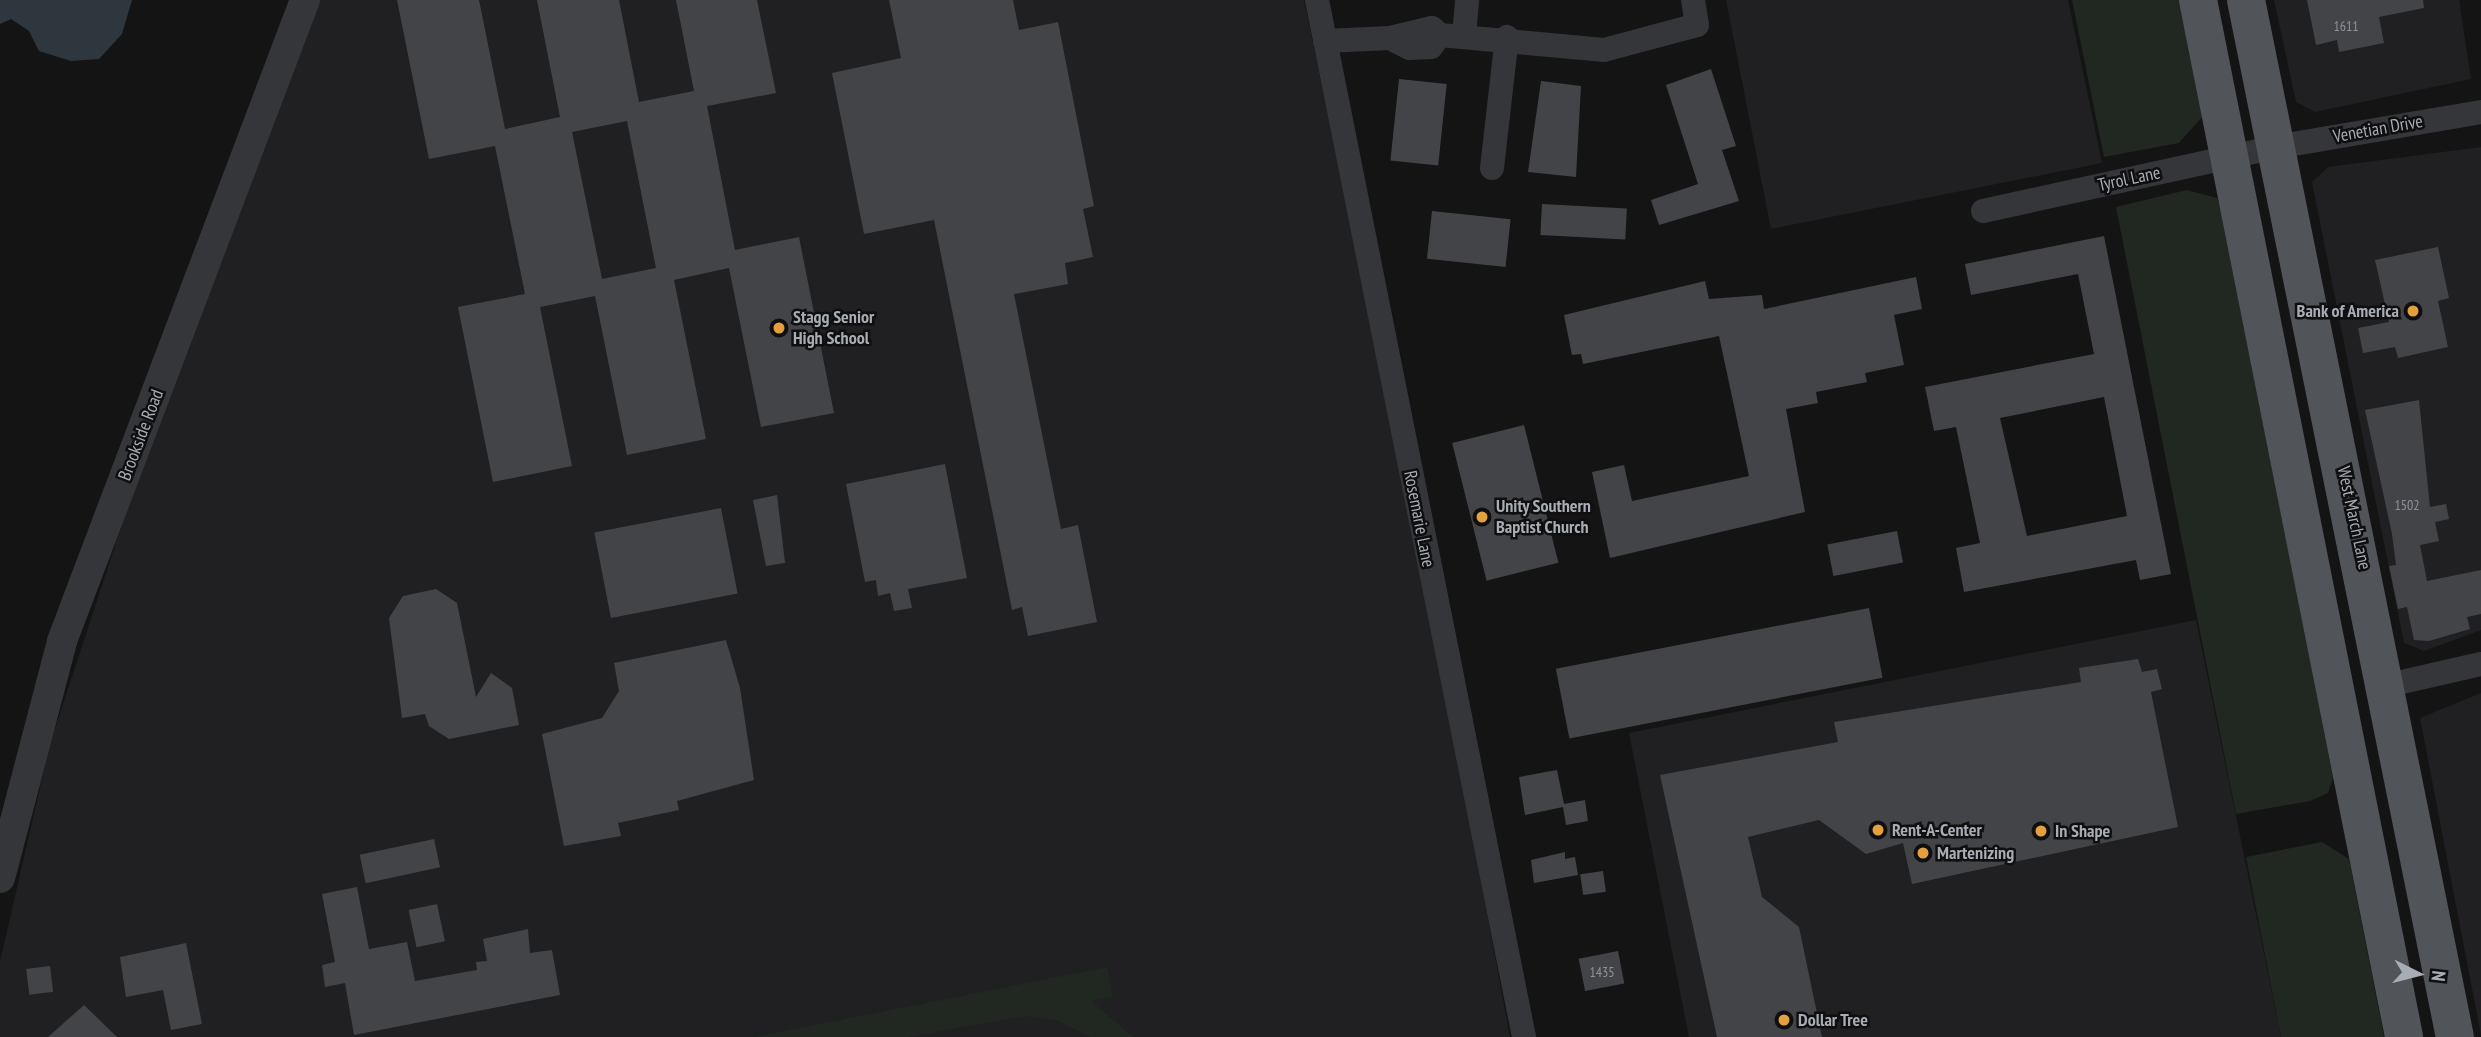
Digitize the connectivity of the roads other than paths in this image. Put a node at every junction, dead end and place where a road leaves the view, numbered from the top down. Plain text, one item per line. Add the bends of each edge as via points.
1 (305, 0) edge
2 (1317, 0) edge
3 (1467, 0) edge
4 (1693, 0) edge
5 (2198, 0) edge
6 (2246, 0) edge
7 (1452, 35) junction
8 (1507, 37) junction
9 (1325, 41) junction
10 (2481, 112) edge
11 (2276, 147) junction
12 (2231, 156) junction
13 (1492, 168) dead end
14 (1983, 211) dead end
15 (2481, 664) edge
16 (2389, 685) junction
17 (0, 878) edge
18 (1524, 1037) edge
19 (2404, 1037) edge
20 (2455, 1037) edge

1 - 17 street, Brookside Road via 62,641
2 - 9 street, Rosemarie Lane
3 - 7 street
4 - 8 street via 1697,25 1629,46 1604,50
5 - 12 main road
6 - 11 main road, West March Lane
7 - 8 street
7 - 9 street via 1432,28 1409,29 1390,38
8 - 13 street
9 - 18 street, Rosemarie Lane
10 - 11 street, Venetian Drive
11 - 12 street, Tyrol Lane
11 - 16 main road, West March Lane
12 - 14 street, Tyrol Lane
12 - 19 main road
15 - 16 street
16 - 20 main road, West March Lane

